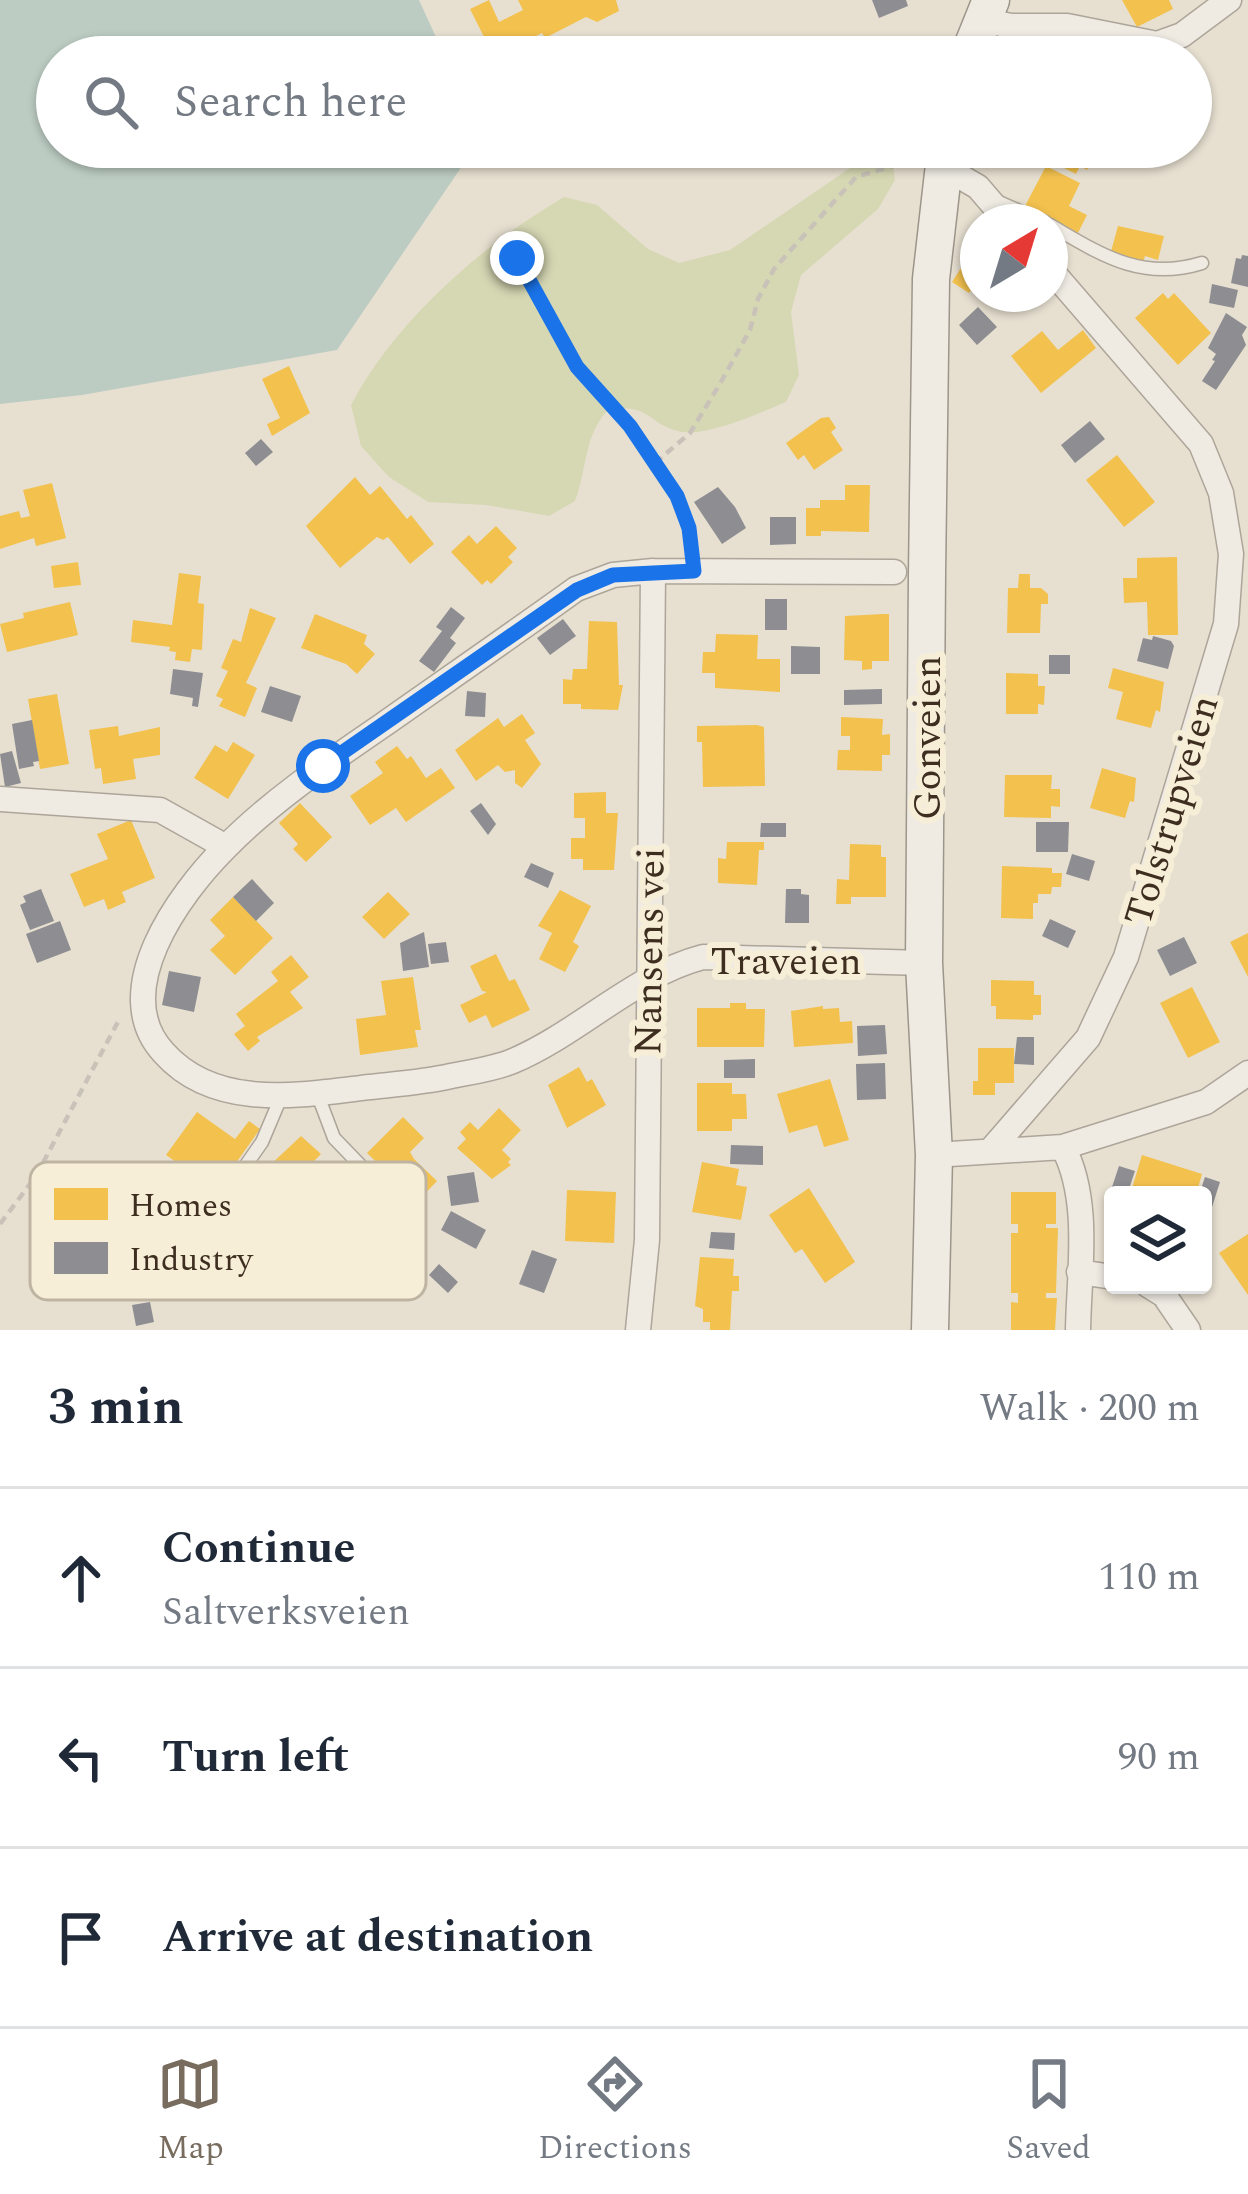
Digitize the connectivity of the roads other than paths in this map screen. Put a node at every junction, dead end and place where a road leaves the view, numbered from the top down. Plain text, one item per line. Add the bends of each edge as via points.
1 (1229, 0) edge
2 (986, 10) edge
3 (1117, 36) edge
4 (1177, 36) edge
5 (936, 168) edge
6 (951, 168) edge
7 (987, 198) junction
8 (992, 204) edge
9 (1002, 204) edge
10 (1068, 235) edge
11 (1202, 262) dead end
12 (1068, 290) edge
13 (653, 571) junction
14 (894, 572) dead end
15 (0, 799) edge
16 (226, 847) junction
17 (924, 963) junction
18 (647, 982) junction
19 (1247, 1077) edge
20 (317, 1094) junction
21 (281, 1097) junction
22 (1064, 1147) junction
23 (990, 1151) junction
24 (934, 1155) junction
25 (248, 1162) edge
26 (357, 1162) edge
27 (1079, 1272) junction
28 (1104, 1276) edge
29 (1162, 1294) edge
30 (638, 1330) edge
31 (930, 1330) edge
32 (1078, 1330) edge
33 (1188, 1330) edge

1 - 4 street
2 - 3 street via 1011,26
5 - 17 street, Gonveien
6 - 7 street
7 - 8 street
7 - 9 lane
10 - 11 lane via 1126,265
12 - 23 street, Tolstrupveien via 1201,444 1221,493 1231,554 1226,624 1126,957 1088,1038
13 - 14 street
13 - 16 street via 577,590 323,766
13 - 18 street, Nansens vei
15 - 16 street via 160,810
16 - 21 street, Traveien via 173,910 142,988 146,1023 157,1046 188,1074 219,1088
17 - 18 street, Traveien via 704,957
17 - 24 street, Gonveien
18 - 20 street, Traveien via 510,1063
18 - 30 street, Nansens vei via 647,1240
19 - 22 street via 1206,1102
20 - 21 street, Traveien
20 - 26 lane via 334,1138
21 - 25 lane
22 - 23 street
22 - 27 street via 1080,1195
23 - 24 street
24 - 31 street, Gonveien
27 - 28 street
27 - 32 street
29 - 33 street

